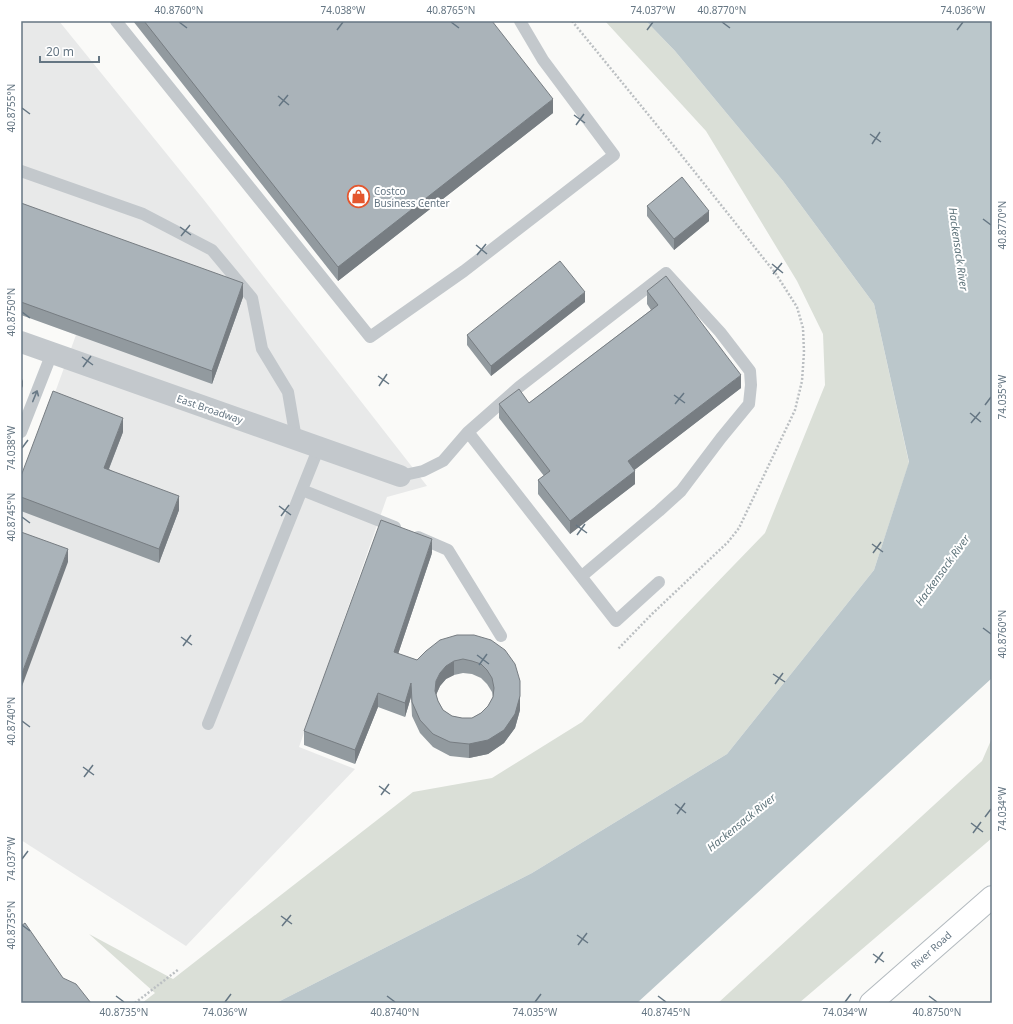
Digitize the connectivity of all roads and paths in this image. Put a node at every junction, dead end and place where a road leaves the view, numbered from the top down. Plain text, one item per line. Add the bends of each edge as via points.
1 (116, 21) edge
2 (520, 21) edge
3 (21, 171) edge
4 (21, 342) edge
5 (52, 353) junction
6 (21, 432) edge
7 (468, 432) junction
8 (296, 439) junction
9 (319, 447) junction
10 (400, 476) joint
11 (302, 490) junction
12 (582, 576) junction
13 (659, 582) dead end
14 (501, 636) dead end
15 (208, 724) dead end
16 (991, 898) edge
17 (179, 969) dead end
18 (135, 1003) edge
19 (871, 1003) edge

1 - 2 lane via 370,337 464,271 614,155 543,60
3 - 8 lane via 144,214 212,250 252,298 262,349 288,392
4 - 5 street, East Broadway
6 -> 5 lane
5 - 8 street, East Broadway
7 - 10 lane via 443,461 423,471
7 - 12 lane
7 - 12 lane via 519,387 666,273 720,332 750,371 749,404 681,491
8 - 9 street, East Broadway
9 - 10 street, East Broadway
9 - 11 lane
11 - 14 lane via 448,550
11 - 15 lane
12 - 13 lane via 616,621
16 - 19 main road, River Road
17 - 18 path

